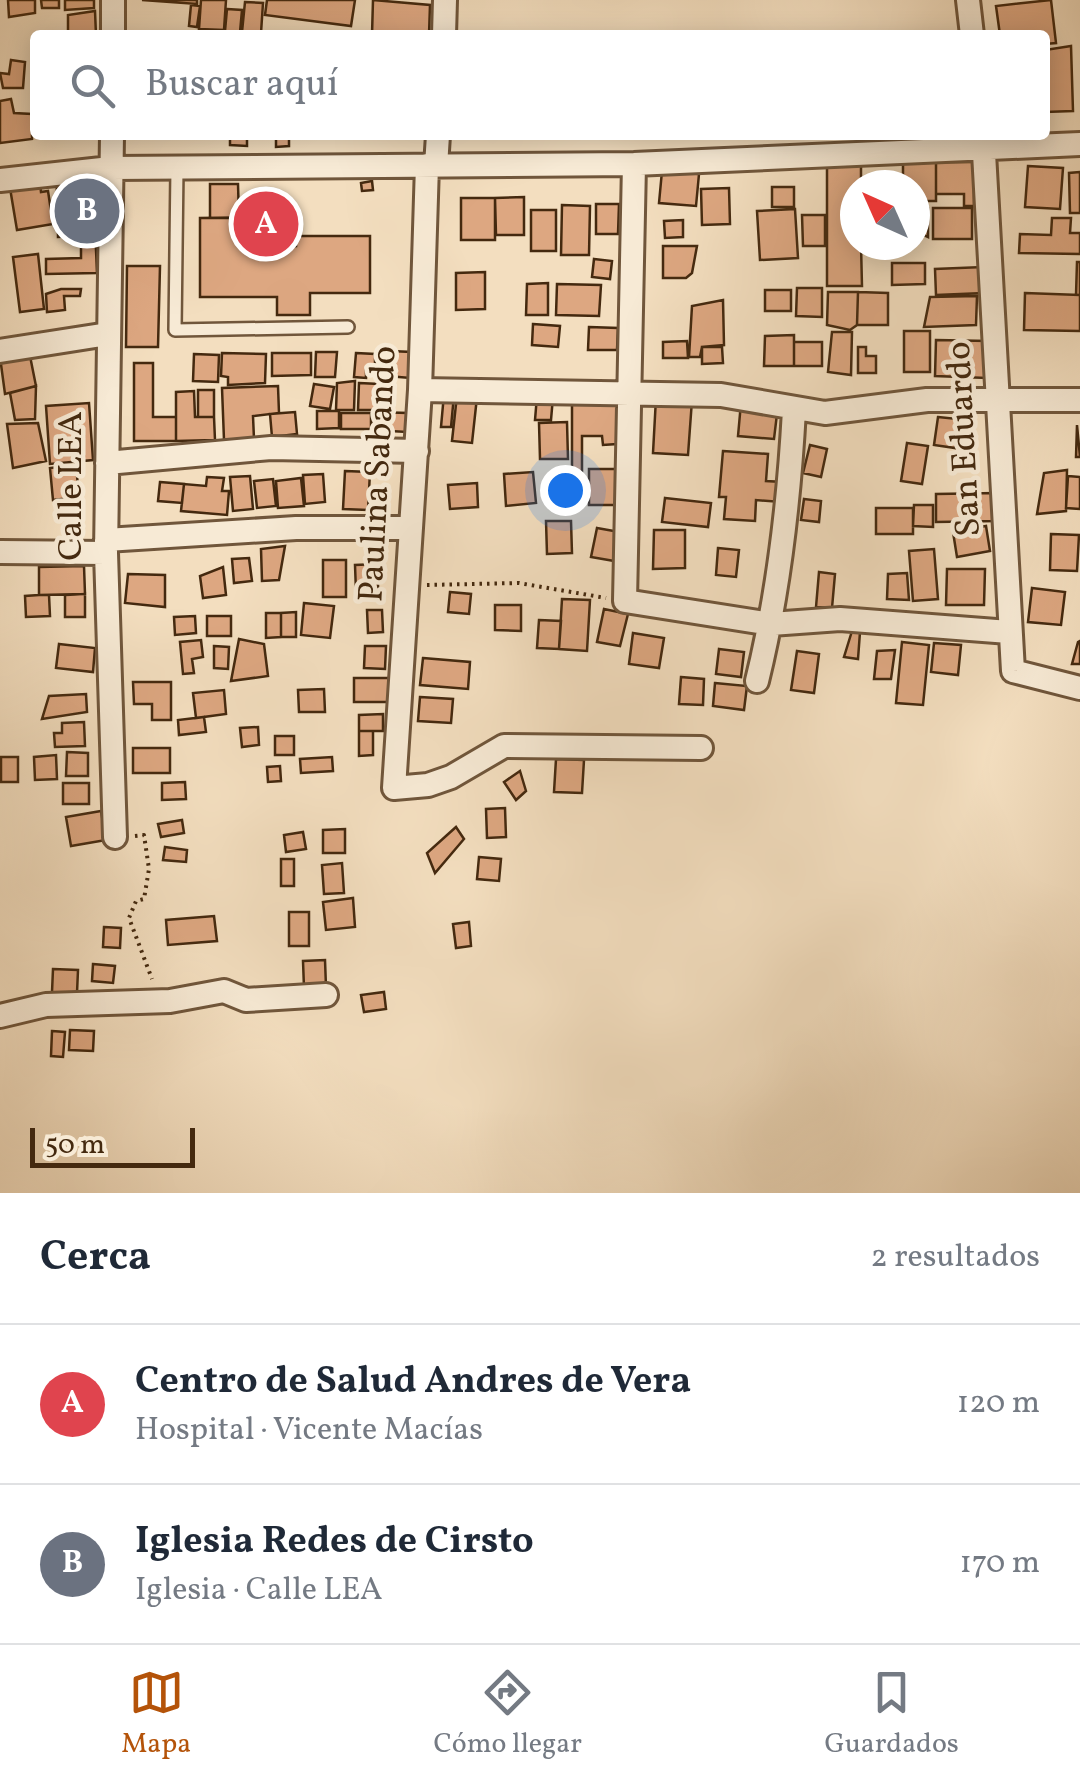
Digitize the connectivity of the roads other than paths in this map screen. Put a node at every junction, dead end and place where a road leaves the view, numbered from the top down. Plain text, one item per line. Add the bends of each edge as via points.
1 (113, 0) edge
2 (445, 0) edge
3 (968, 0) edge
4 (113, 30) edge
5 (444, 30) edge
6 (971, 30) edge
7 (112, 140) edge
8 (437, 140) edge
9 (983, 141) edge
10 (1080, 144) edge
11 (634, 164) junction
12 (432, 165) junction
13 (112, 168) junction
14 (177, 168) junction
15 (0, 180) edge
16 (348, 327) dead end
17 (108, 334) junction
18 (0, 351) edge
19 (420, 390) junction
20 (630, 390) junction
21 (1000, 399) junction
22 (1080, 400) edge
23 (794, 410) junction
24 (417, 451) junction
25 (107, 463) junction
26 (411, 528) junction
27 (106, 546) junction
28 (0, 552) edge
29 (771, 624) junction
30 (1009, 632) junction
31 (758, 681) dead end
32 (1080, 688) edge
33 (700, 748) dead end
34 (115, 837) road end
35 (326, 995) dead end
36 (0, 1016) edge

1 - 4 street
2 - 5 street
3 - 6 street
7 - 13 street, Calle LEA
8 - 12 street, Paulina Sabando
9 - 10 street
9 - 11 street
9 - 21 street, San Eduardo
11 - 12 street
11 - 20 street
12 - 14 street
12 - 19 street, Paulina Sabando
13 - 14 street
13 - 15 street
13 - 17 street, Calle LEA
14 - 16 lane via 175,330
17 - 18 street
17 - 25 street, Calle LEA
19 - 20 street
19 - 24 street, Paulina Sabando
20 - 23 street via 721,396
20 - 29 street via 625,601
21 - 22 street
21 - 23 street via 926,400 860,412
21 - 30 street, San Eduardo
23 - 29 street
24 - 25 street via 271,448
24 - 26 street, Paulina Sabando
25 - 27 street, Calle LEA
26 - 27 street via 296,528
26 - 33 street, Paulina Sabando via 394,788 439,781 504,746
27 - 28 street
27 - 34 street, Calle LEA
29 - 30 street via 840,620
29 - 31 street
30 - 32 street, San Eduardo via 1013,672
35 - 36 street via 246,1000 224,992 170,1002 69,1003

